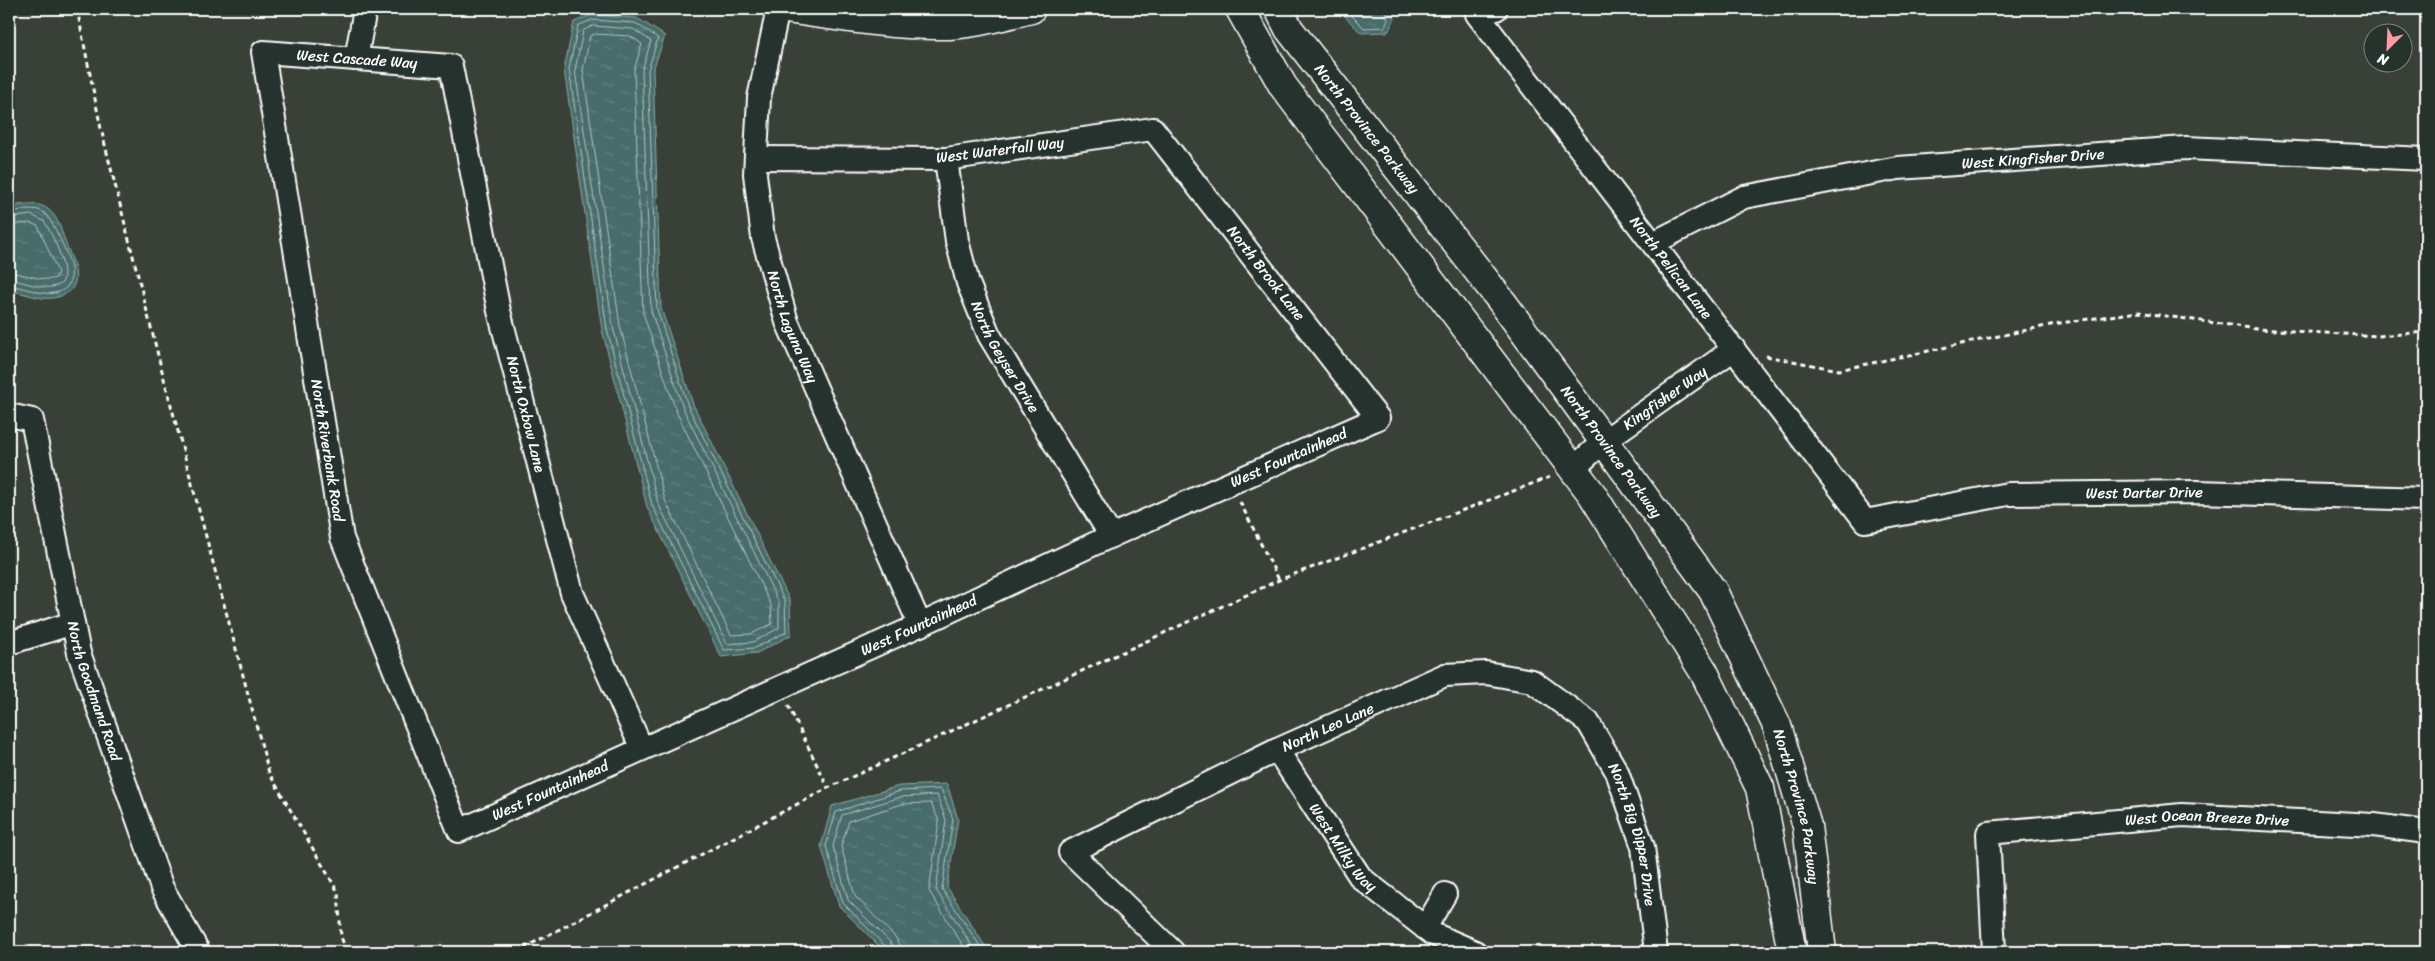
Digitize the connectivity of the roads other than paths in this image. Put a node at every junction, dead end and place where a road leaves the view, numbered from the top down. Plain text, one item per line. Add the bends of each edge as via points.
1 (364, 9) edge
2 (778, 9) edge
3 (786, 9) edge
4 (1031, 9) edge
5 (1240, 9) edge
6 (1279, 9) edge
7 (1487, 11) edge
8 (263, 52) joint
9 (356, 59) junction
10 (451, 66) joint
11 (1154, 128) joint
12 (756, 158) junction
13 (946, 159) junction
14 (2426, 159) edge
15 (1653, 243) junction
16 (1734, 349) junction
17 (9, 415) edge
18 (1378, 418) joint
19 (1604, 441) junction
20 (1574, 468) junction
21 (2426, 499) edge
22 (1865, 522) joint
23 (1110, 536) junction
24 (73, 623) junction
25 (920, 625) junction
26 (9, 643) edge
27 (1588, 722) joint
28 (642, 749) junction
29 (1276, 750) junction
30 (459, 831) joint
31 (2426, 832) edge
32 (1445, 894) dead end
33 (1425, 928) junction
34 (196, 952) edge
35 (1173, 952) edge
36 (1475, 952) edge
37 (1656, 952) edge
38 (1792, 952) edge
39 (1822, 952) edge
40 (1994, 952) edge

1 - 9 street
2 - 12 street, North Laguna Way via 759,98
3 - 4 street via 939,26
5 - 20 street, North Province Parkway via 1283,86
6 - 19 street, North Province Parkway via 1289,29 1502,303
7 - 15 street, North Pelican Lane
8 - 9 street, West Cascade Way
8 - 30 street, North Riverbank Road via 342,538
9 - 10 street, West Cascade Way
10 - 28 street, North Oxbow Lane via 500,311 572,593
11 - 13 street, West Waterfall Way
11 - 18 street, North Brook Lane
12 - 13 street, West Waterfall Way
12 - 25 street, North Laguna Way via 763,238 787,322
13 - 23 street, North Geyser Drive via 957,241 968,283 989,335
14 - 15 street, West Kingfisher Drive via 2186,148 1898,168 1744,197
15 - 16 street, North Pelican Lane
16 - 19 street, Kingfisher Way
16 - 22 street, North Pelican Lane
17 - 24 street, North Goodmand Road via 32,420
18 - 23 street, West Fountainhead
19 - 20 street, Kingfisher Way
19 - 39 street, North Province Parkway via 1713,591 1777,726 1807,826
20 - 38 street, North Province Parkway via 1704,672 1760,788
21 - 22 street, West Darter Drive via 2197,492 2008,494
23 - 25 street, West Fountainhead
24 - 26 street
24 - 34 street, North Goodmand Road via 79,653 162,888
25 - 28 street, West Fountainhead
27 - 29 street, North Leo Lane via 1532,680 1486,673 1445,675
27 - 37 street, North Big Dipper Drive via 1617,772 1643,847
28 - 30 street, West Fountainhead
29 - 33 street, West Milky Way via 1361,878
29 - 35 street, North Leo Lane via 1070,852
31 - 40 street, West Ocean Breeze Drive via 2374,825 2182,815 1988,833
32 - 33 street
33 - 36 street, West Milky Way

